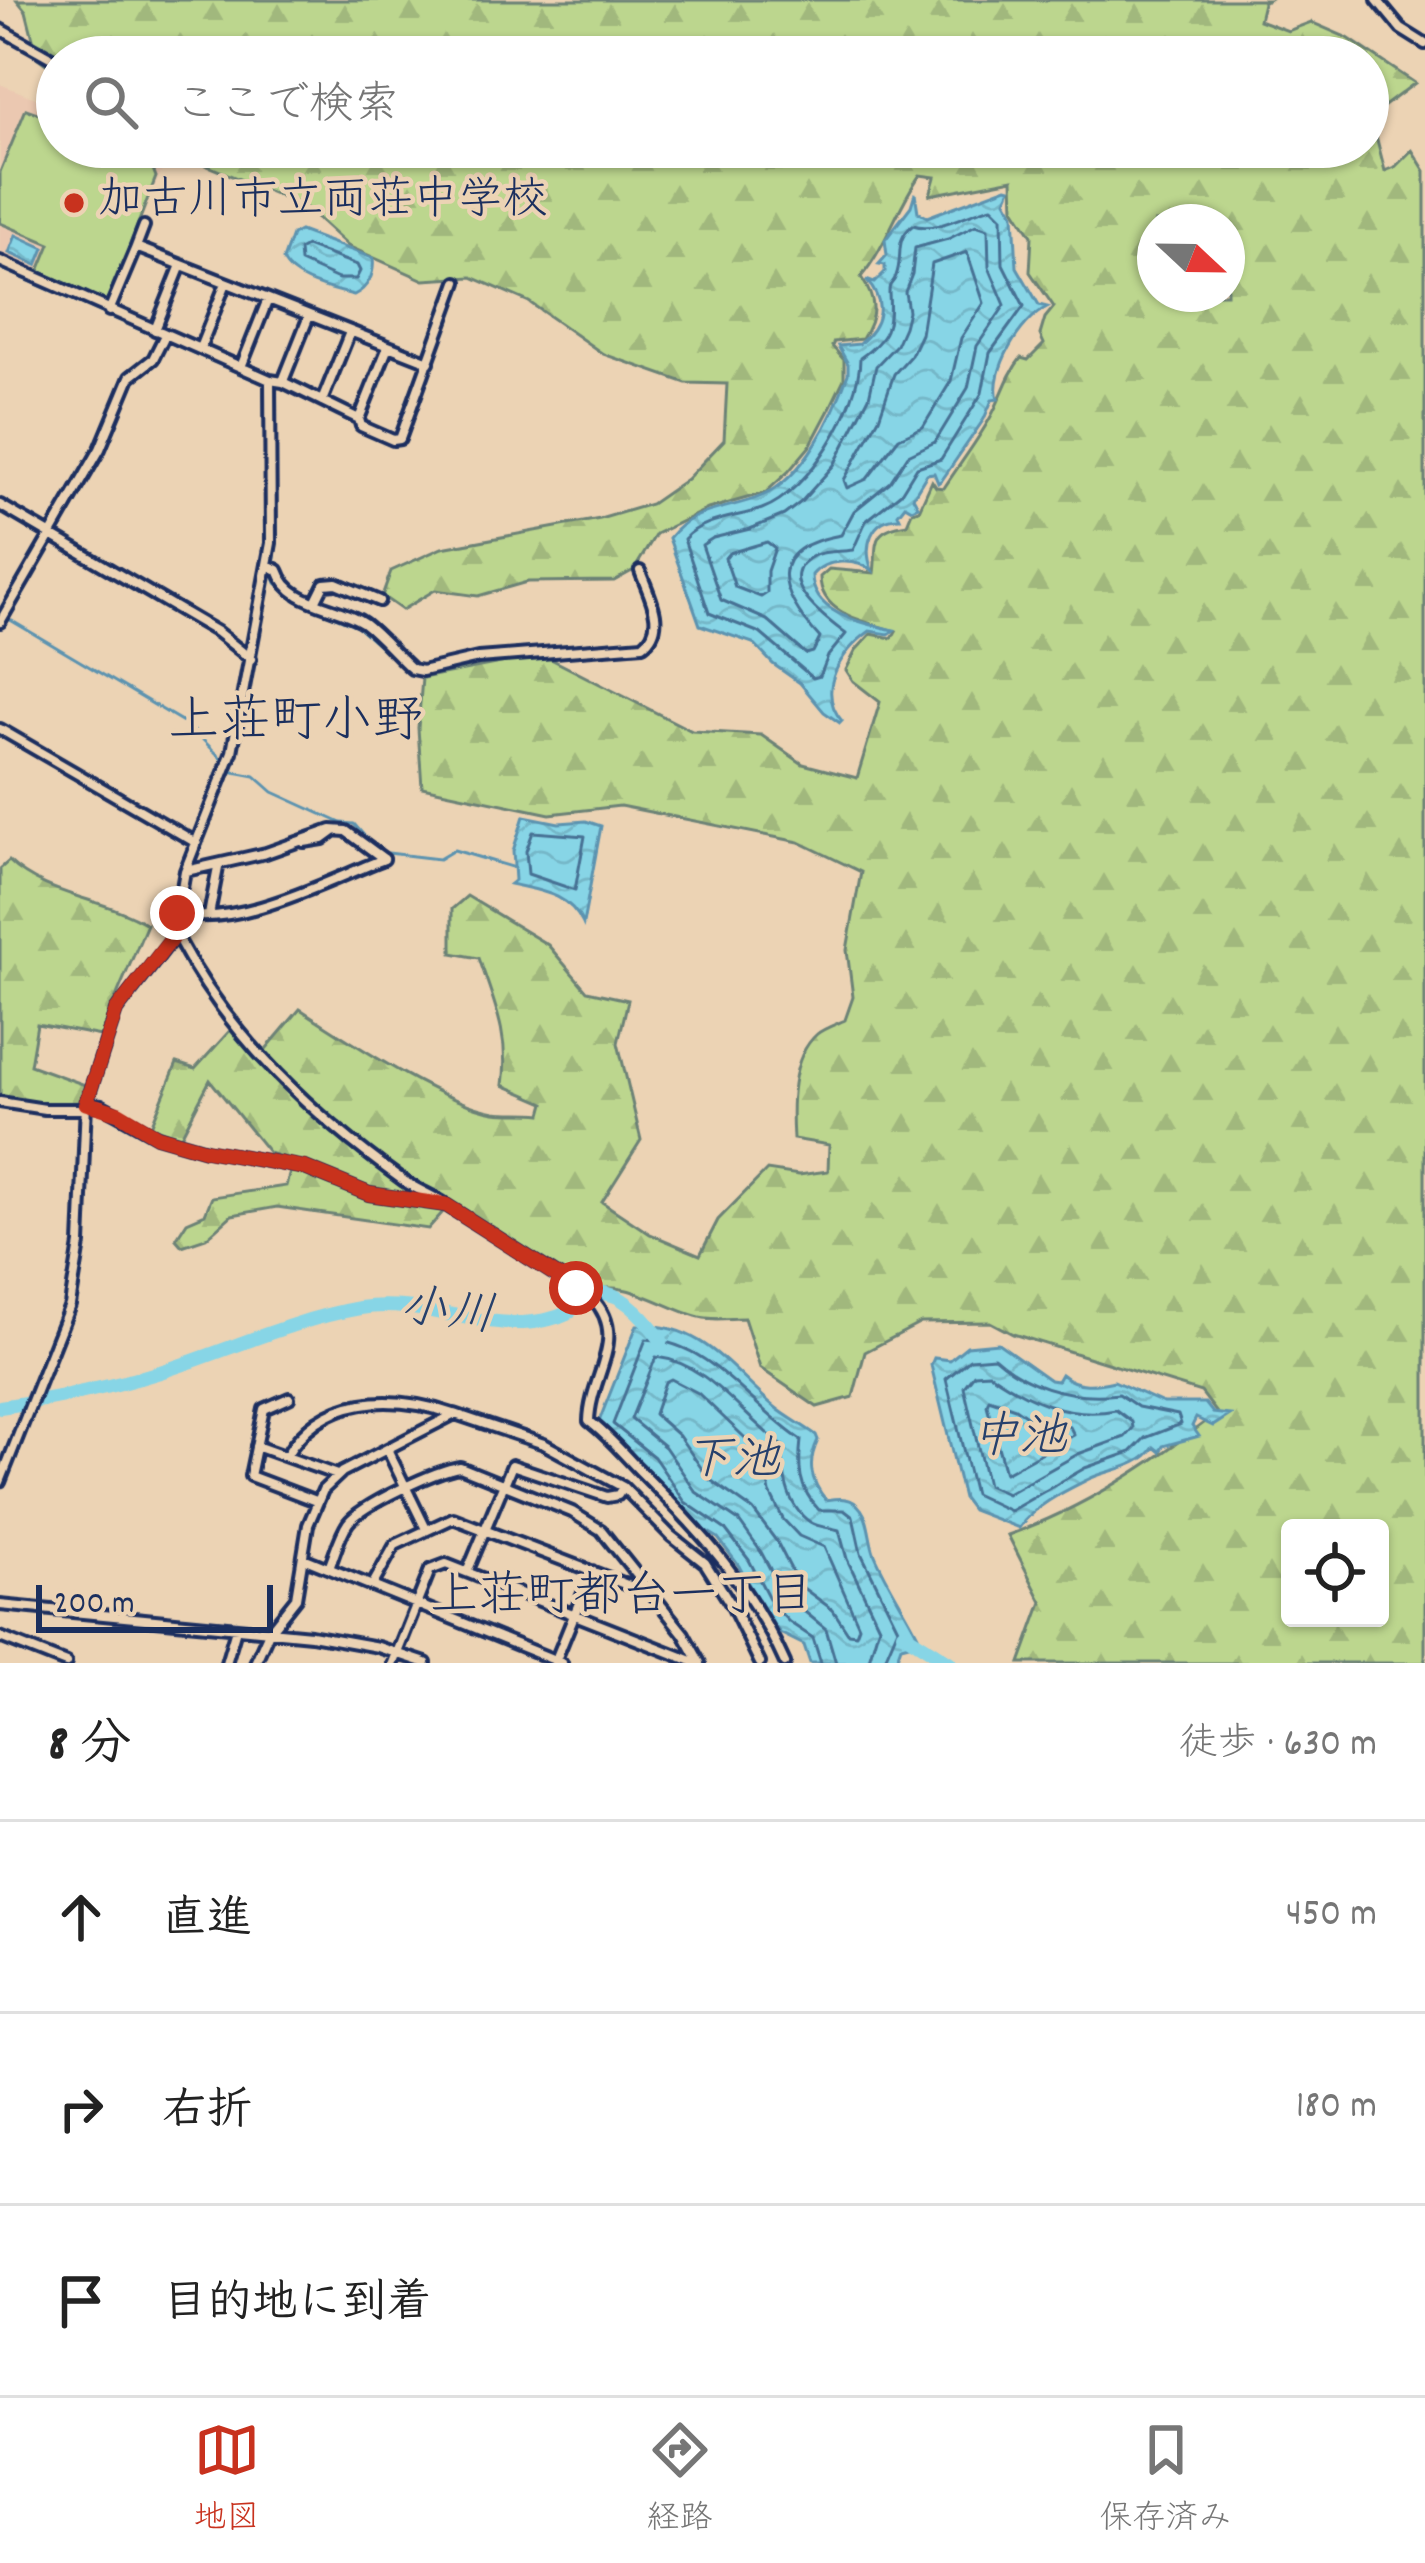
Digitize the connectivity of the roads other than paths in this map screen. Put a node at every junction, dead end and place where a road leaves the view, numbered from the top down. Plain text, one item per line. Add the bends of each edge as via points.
1 (1377, 0) edge
2 (0, 28) edge
3 (1425, 44) edge
4 (36, 49) edge
5 (144, 226) dead end
6 (136, 247) junction
7 (0, 261) edge
8 (181, 265) junction
9 (457, 282) dead end
10 (226, 283) junction
11 (268, 299) junction
12 (110, 310) junction
13 (309, 316) junction
14 (155, 330) junction
15 (350, 332) junction
16 (165, 335) junction
17 (388, 346) junction
18 (200, 348) junction
19 (429, 362) junction
20 (241, 367) junction
21 (270, 380) junction
22 (283, 382) junction
23 (322, 400) junction
24 (359, 419) junction
25 (0, 505) edge
26 (51, 535) junction
27 (268, 565) junction
28 (640, 571) dead end
29 (315, 602) junction
30 (379, 602) dead end
31 (0, 622) edge
32 (251, 658) junction
33 (0, 729) edge
34 (335, 830) junction
35 (195, 842) junction
36 (218, 868) junction
37 (189, 870) junction
38 (177, 913) junction
39 (209, 915) junction
40 (180, 943) dead end
41 (0, 1102) edge
42 (86, 1106) junction
43 (446, 1205) junction
44 (289, 1398) dead end
45 (455, 1414) junction
46 (256, 1447) junction
47 (387, 1449) junction
48 (286, 1456) junction
49 (337, 1475) junction
50 (0, 1482) edge
51 (502, 1485) junction
52 (623, 1487) junction
53 (406, 1489) junction
54 (316, 1501) junction
55 (426, 1528) junction
56 (484, 1528) junction
57 (304, 1558) junction
58 (329, 1568) junction
59 (467, 1570) junction
60 (592, 1571) junction
61 (372, 1586) junction
62 (651, 1594) junction
63 (416, 1604) junction
64 (0, 1605) edge
65 (575, 1616) junction
66 (236, 1629) junction
67 (269, 1632) junction
68 (0, 1637) edge
69 (398, 1652) junction
70 (259, 1662) edge
71 (558, 1662) edge
72 (66, 1663) edge
73 (226, 1663) edge
74 (393, 1663) edge
75 (426, 1663) edge
76 (699, 1663) edge
77 (760, 1663) edge
78 (785, 1663) edge

1 - 3 street
2 - 4 street
5 - 6 street
6 - 8 street
6 - 12 street
7 - 12 street
8 - 10 street
8 - 14 street
9 - 19 street
10 - 11 street
10 - 18 street
11 - 13 street
11 - 20 street
12 - 14 street
13 - 15 street
13 - 22 street
14 - 16 street
15 - 17 street
15 - 23 street
16 - 18 street
16 - 26 street via 127,382
17 - 19 street
17 - 24 street
18 - 20 street
19 - 24 street via 400,439 361,427
20 - 21 street
21 - 22 street
21 - 27 street
22 - 23 street
23 - 24 street
25 - 26 street
26 - 31 street
26 - 32 street
27 - 29 street
27 - 32 street
28 - 29 street via 658,622 643,645 478,658 422,671 355,618
29 - 30 street via 324,584 336,583
32 - 35 street via 232,752
33 - 35 street
34 - 36 street
34 - 37 street
34 - 39 street via 384,859 281,900
35 - 37 street
36 - 37 street
36 - 39 street
37 - 38 street
38 - 39 street
38 - 42 street via 172,938 116,1011
40 - 43 street via 206,988 284,1080 328,1123
41 - 42 street
42 - 43 street via 206,1150 305,1168 369,1194
42 - 50 street via 70,1305
43 - 78 street via 605,1312 609,1340 589,1421 722,1555
44 - 46 street via 264,1409
45 - 47 street
45 - 48 street via 403,1400 356,1404 314,1424
45 - 52 street via 544,1444
46 - 48 street
46 - 54 street via 254,1480
47 - 49 street
47 - 53 street
48 - 49 street
49 - 54 street
51 - 52 street via 519,1465 608,1497
51 - 53 street via 460,1467
51 - 56 street
51 - 62 street via 601,1530
52 - 77 street via 704,1563
53 - 55 street
53 - 58 street via 348,1523
54 - 57 street
55 - 56 street via 448,1517
55 - 61 street via 389,1550
56 - 59 street
56 - 60 street
57 - 58 street
57 - 67 street via 296,1598
58 - 61 street
59 - 63 street via 434,1566
59 - 65 street
60 - 62 street
60 - 65 street
61 - 63 street
62 - 76 street
63 - 69 street
63 - 71 street
64 - 66 street
65 - 71 street
65 - 76 street
66 - 67 street
66 - 73 street
67 - 69 street
67 - 70 street
68 - 72 street
69 - 74 street
69 - 75 street

